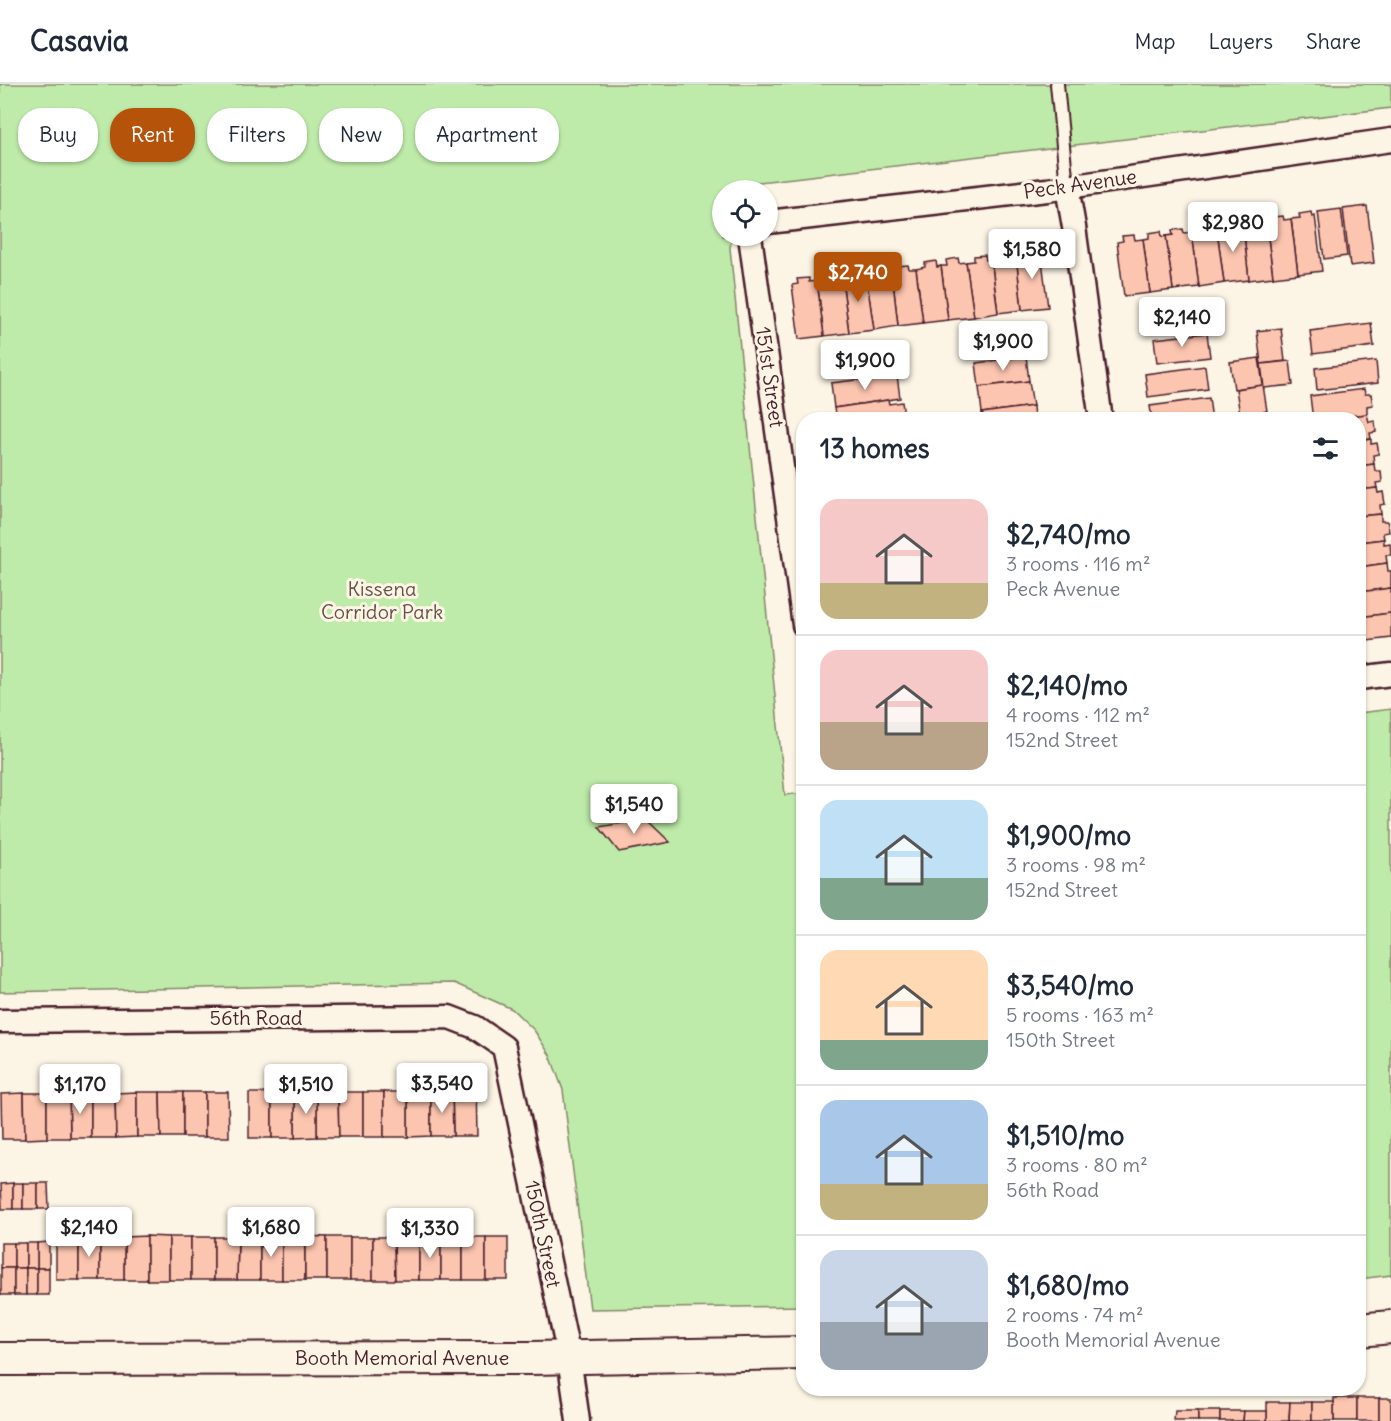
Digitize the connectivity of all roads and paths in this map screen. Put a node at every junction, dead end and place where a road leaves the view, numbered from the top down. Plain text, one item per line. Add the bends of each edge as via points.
1 (1057, 84) edge
2 (1391, 140) edge
3 (1067, 187) junction
4 (778, 221) edge
5 (751, 246) edge
6 (1100, 412) edge
7 (796, 567) edge
8 (1391, 674) edge
9 (1366, 677) edge
10 (0, 1021) edge
11 (504, 1047) joint
12 (1391, 1327) edge
13 (1366, 1329) edge
14 (796, 1353) edge
15 (569, 1358) junction
16 (0, 1359) edge
17 (578, 1421) edge

1 - 3 lane
2 - 3 street, Peck Avenue
3 - 4 street, Peck Avenue
3 - 6 street
5 - 7 street, 151st Street
8 - 9 street
10 - 11 street, 56th Road via 449,1017 475,1027
11 - 15 street, 150th Street
12 - 13 street
14 - 15 street, Booth Memorial Avenue
15 - 16 street, Booth Memorial Avenue
15 - 17 street, 150th Street

